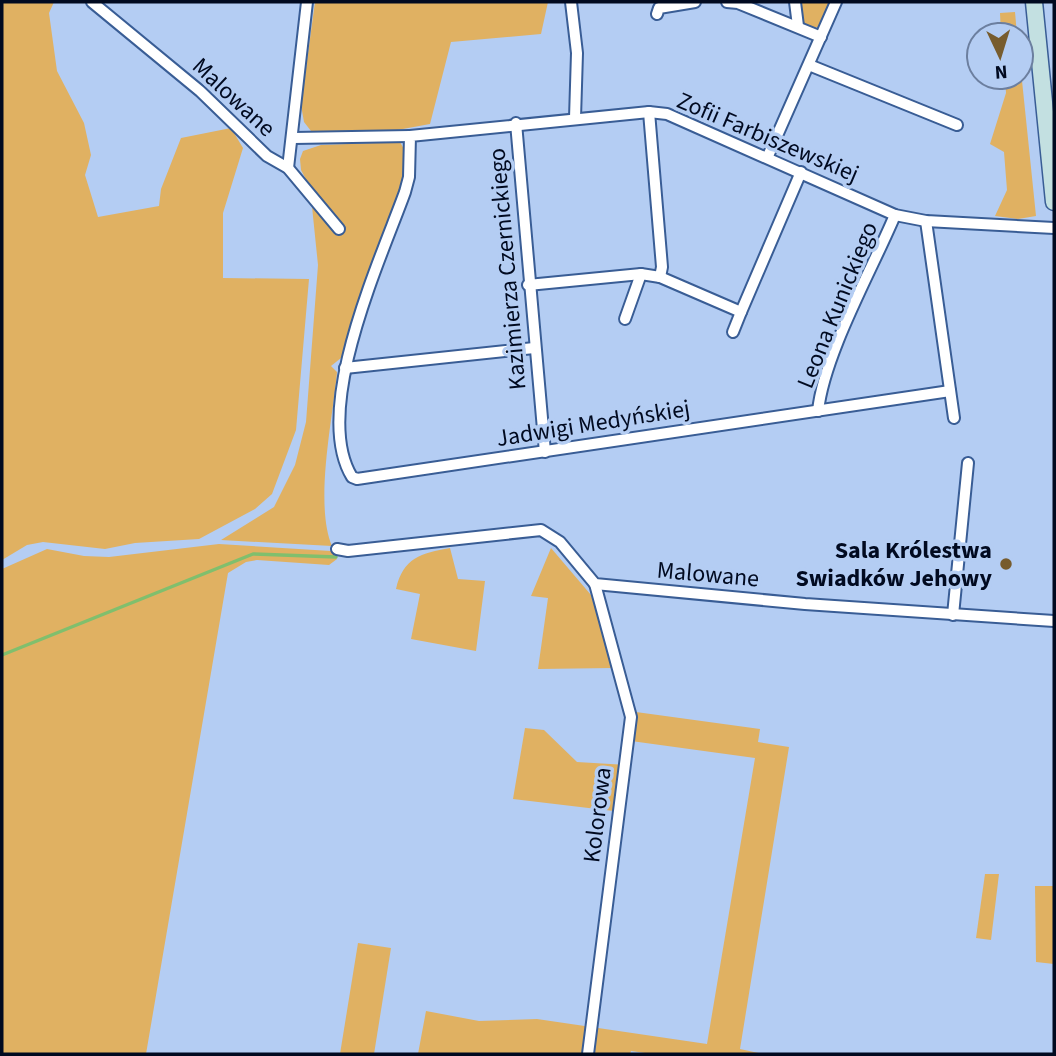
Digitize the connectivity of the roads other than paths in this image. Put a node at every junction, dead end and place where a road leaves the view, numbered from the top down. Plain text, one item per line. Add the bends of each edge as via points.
1 (92, 2) edge
2 (307, 2) edge
3 (571, 2) edge
4 (695, 2) edge
5 (727, 2) edge
6 (796, 2) edge
7 (836, 2) edge
8 (1034, 2) edge
9 (657, 14) dead end
10 (798, 26) junction
11 (821, 37) junction
12 (809, 65) junction
13 (649, 111) junction
14 (575, 118) junction
15 (516, 123) junction
16 (957, 125) dead end
17 (415, 134) junction
18 (294, 138) junction
19 (768, 156) junction
20 (288, 168) junction
21 (801, 172) junction
22 (1054, 202) edge
23 (895, 215) junction
24 (926, 221) junction
25 (1054, 228) edge
26 (339, 229) dead end
27 (641, 274) junction
28 (660, 277) junction
29 (528, 285) junction
30 (741, 312) junction
31 (625, 319) dead end
32 (733, 332) dead end
33 (534, 348) junction
34 (345, 368) junction
35 (950, 391) junction
36 (818, 411) junction
37 (954, 418) dead end
38 (545, 452) junction
39 (968, 464) dead end
40 (337, 549) dead end
41 (595, 584) junction
42 (953, 615) junction
43 (1054, 621) edge
44 (588, 1054) edge

1 - 20 street, Malowane via 200,92 267,156
2 - 18 street
3 - 14 street
4 - 9 street via 666,4
5 - 10 street
6 - 10 street
7 - 11 street
8 - 22 main road
10 - 11 street
11 - 12 street
12 - 16 street
12 - 19 street
13 - 14 street, Zofii Farbiszewskiej
13 - 19 street, Zofii Farbiszewskiej via 667,114
13 - 28 street
14 - 15 street, Zofii Farbiszewskiej
15 - 17 street, Zofii Farbiszewskiej
15 - 29 street, Kazimierza Czernickiego
17 - 18 street, Zofii Farbiszewskiej
17 - 34 street via 405,192
18 - 20 street
19 - 21 street, Zofii Farbiszewskiej
20 - 26 street, Malowane
21 - 23 street, Zofii Farbiszewskiej
21 - 30 street
23 - 24 street, Zofii Farbiszewskiej
23 - 36 street, Leona Kunickiego via 833,358
24 - 25 street, Zofii Farbiszewskiej
24 - 35 street
27 - 28 street
27 - 29 street
27 - 31 street
28 - 30 street
29 - 33 street, Kazimierza Czernickiego
30 - 32 street
33 - 34 street
33 - 38 street, Kazimierza Czernickiego
34 - 38 street, Jadwigi Medyńskiej via 341,433 352,477
35 - 36 street, Jadwigi Medyńskiej
35 - 37 street
36 - 38 street, Jadwigi Medyńskiej
39 - 42 street
40 - 41 street via 530,530 548,533
41 - 42 street, Malowane
41 - 44 street, Kolorowa via 631,717
42 - 43 street, Malowane

